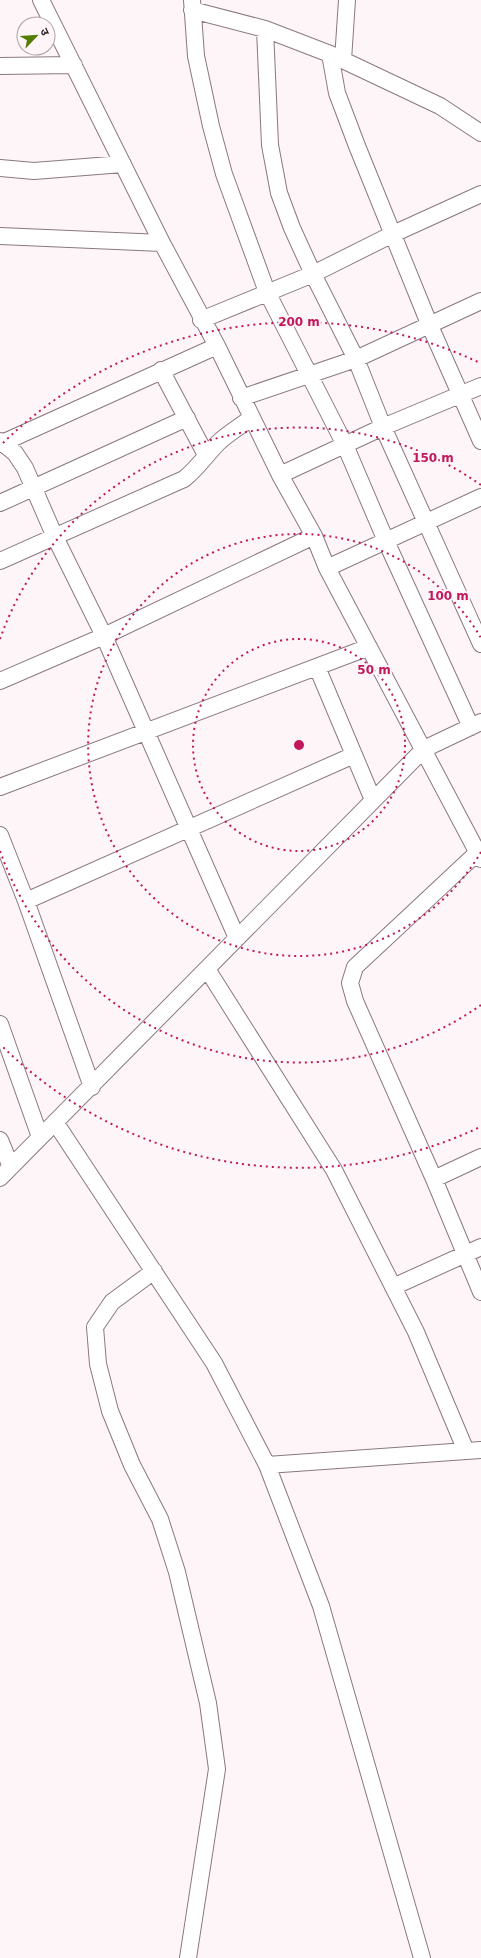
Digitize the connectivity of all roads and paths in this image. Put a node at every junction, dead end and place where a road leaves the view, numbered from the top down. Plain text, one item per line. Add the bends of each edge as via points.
1 (41, 0) edge
2 (347, 0) edge
3 (192, 5) edge
4 (265, 29) junction
5 (336, 57) junction
6 (74, 65) junction
7 (0, 66) edge
8 (481, 133) edge
9 (123, 164) junction
10 (0, 168) edge
11 (481, 194) edge
12 (394, 234) junction
13 (0, 236) edge
14 (162, 243) junction
15 (314, 274) junction
16 (267, 292) junction
17 (481, 301) edge
18 (201, 320) junction
19 (430, 326) junction
20 (216, 346) junction
21 (356, 359) junction
22 (161, 370) junction
23 (310, 374) junction
24 (481, 386) edge
25 (461, 395) junction
26 (241, 398) junction
27 (187, 418) junction
28 (251, 418) junction
29 (383, 427) junction
30 (481, 441) edge
31 (1, 442) edge
32 (345, 445) junction
33 (206, 455) junction
34 (280, 475) junction
35 (33, 487) junction
36 (481, 497) edge
37 (0, 503) edge
38 (428, 522) junction
39 (314, 536) junction
40 (55, 537) junction
41 (386, 541) junction
42 (0, 561) edge
43 (327, 568) junction
44 (474, 610) edge
45 (104, 636) junction
46 (481, 644) edge
47 (369, 647) junction
48 (317, 667) junction
49 (0, 682) edge
50 (476, 725) edge
51 (146, 731) junction
52 (424, 749) junction
53 (354, 755) junction
54 (0, 787) edge
55 (373, 800) junction
56 (190, 829) junction
57 (0, 835) edge
58 (480, 855) edge
59 (26, 901) junction
60 (237, 938) junction
61 (207, 969) junction
62 (0, 1024) edge
63 (92, 1087) junction
64 (55, 1122) junction
65 (40, 1137) junction
66 (0, 1140) edge
67 (481, 1157) edge
68 (5, 1172) edge
69 (434, 1180) junction
70 (481, 1247) edge
71 (464, 1255) junction
72 (154, 1271) junction
73 (393, 1286) junction
74 (481, 1292) edge
75 (474, 1450) edge
76 (267, 1465) junction
77 (188, 1958) edge
78 (422, 1958) edge

1 - 6 street
2 - 5 street
3 - 4 street
3 - 16 street via 196,56 211,126 224,174
4 - 5 street
4 - 15 street via 270,145 279,193
5 - 8 street via 440,106
5 - 12 street via 337,93
6 - 7 street
6 - 9 street
9 - 10 street via 34,171
9 - 14 street
11 - 12 street
12 - 15 street
12 - 19 street
13 - 14 street
14 - 18 street
15 - 16 street
15 - 21 street
16 - 18 street
16 - 23 street
17 - 19 street
18 - 20 street
19 - 21 street
19 - 25 street
20 - 22 street
20 - 26 street
21 - 23 street
21 - 29 street
22 - 27 street
22 - 31 street
23 - 26 street
23 - 32 street
24 - 25 street
25 - 29 street
25 - 30 street
26 - 28 street
27 - 33 street
27 - 35 street
28 - 33 street
28 - 34 street
29 - 32 street
29 - 38 street
31 - 35 street via 15,453
32 - 34 street
32 - 41 street
33 - 40 street via 196,470 184,480
34 - 39 street
35 - 37 street
35 - 40 street
36 - 38 street
38 - 41 street
38 - 44 street
39 - 43 street
39 - 45 street
40 - 42 street
40 - 45 street
41 - 43 street
41 - 50 street
43 - 47 street
44 - 46 street
45 - 49 street
45 - 51 street
47 - 48 street
47 - 52 street
48 - 51 street
48 - 53 street
50 - 52 street
51 - 54 street
51 - 56 street
52 - 55 street
52 - 58 street
53 - 55 street
53 - 56 street
55 - 60 street
56 - 59 street
56 - 60 street
57 - 59 street
58 - 69 street via 355,967 350,983 355,1001
59 - 63 street
60 - 61 street
61 - 63 street
61 - 73 street via 334,1170
62 - 65 street
63 - 64 street
64 - 65 street
64 - 72 street
65 - 68 street
66 - 68 street
67 - 69 street
69 - 71 street
70 - 71 street
71 - 73 street
71 - 74 street
72 - 76 street via 214,1363
72 - 77 street via 112,1302 95,1327 98,1364 110,1411 132,1465 160,1519 177,1572 208,1703 217,1769
73 - 75 street
75 - 76 street
76 - 78 street via 321,1606

